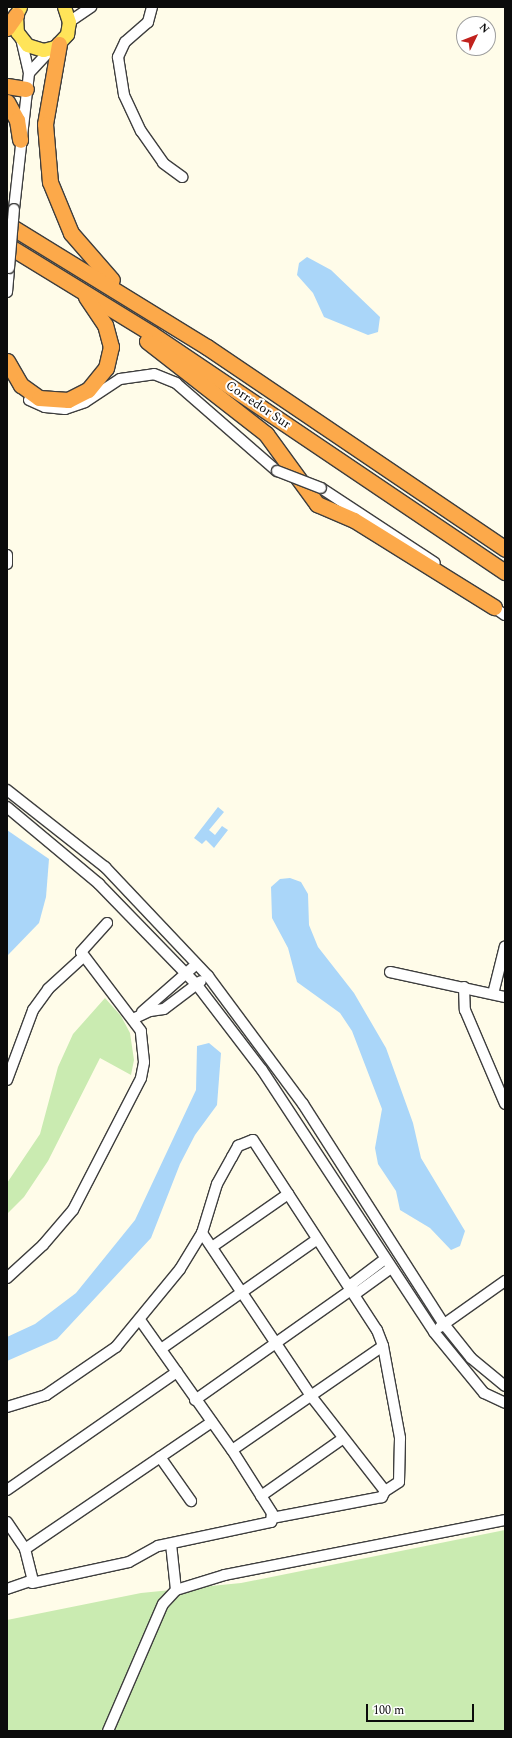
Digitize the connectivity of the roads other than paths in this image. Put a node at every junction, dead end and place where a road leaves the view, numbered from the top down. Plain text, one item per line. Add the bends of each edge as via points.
1 (64, 7) edge
2 (91, 7) edge
3 (152, 7) edge
4 (18, 11) edge
5 (69, 22) junction
6 (7, 28) edge
7 (21, 40) junction
8 (55, 46) junction
9 (30, 73) junction
10 (7, 86) edge
11 (26, 89) junction
12 (7, 102) edge
13 (20, 140) junction
14 (182, 177) dead end
15 (7, 224) edge
16 (7, 245) edge
17 (80, 290) junction
18 (7, 291) edge
19 (99, 301) junction
20 (154, 314) junction
21 (7, 361) edge
22 (16, 379) junction
23 (505, 549) edge
24 (7, 555) edge
25 (7, 564) edge
26 (505, 572) edge
27 (499, 611) edge
28 (7, 790) edge
29 (7, 807) edge
30 (107, 923) dead end
31 (505, 946) edge
32 (83, 957) junction
33 (197, 963) junction
34 (390, 972) dead end
35 (187, 973) junction
36 (502, 973) edge
37 (208, 976) junction
38 (198, 985) junction
39 (464, 987) junction
40 (493, 994) junction
41 (505, 997) edge
42 (135, 1018) junction
43 (7, 1080) edge
44 (505, 1104) edge
45 (288, 1194) junction
46 (202, 1233) junction
47 (316, 1240) junction
48 (212, 1247) junction
49 (388, 1263) junction
50 (7, 1278) edge
51 (504, 1283) edge
52 (351, 1290) junction
53 (241, 1291) junction
54 (140, 1320) junction
55 (444, 1324) junction
56 (434, 1332) junction
57 (276, 1343) junction
58 (383, 1346) junction
59 (161, 1349) junction
60 (177, 1372) junction
61 (505, 1386) edge
62 (311, 1396) junction
63 (195, 1400) junction
64 (505, 1403) edge
65 (7, 1407) edge
66 (212, 1422) junction
67 (342, 1439) junction
68 (232, 1450) junction
69 (160, 1457) junction
70 (7, 1490) edge
71 (385, 1491) junction
72 (261, 1496) junction
73 (191, 1501) dead end
74 (272, 1518) junction
75 (505, 1520) edge
76 (7, 1522) edge
77 (170, 1544) junction
78 (26, 1549) junction
79 (32, 1583) junction
80 (7, 1589) edge
81 (176, 1590) junction
82 (108, 1731) edge

1 - 5 main road
2 - 5 street
3 - 14 street via 148,22 125,42 118,57 124,95 141,131 163,163
4 - 6 highway
4 - 7 main road
5 - 8 main road via 67,34
7 - 8 main road via 34,49
7 - 9 street
8 - 9 street
8 - 20 highway via 45,124 47,166 54,196 65,222 87,255
9 - 11 street
10 - 11 highway
11 - 13 street
12 - 13 highway via 17,120
13 - 18 street, bridge
15 - 20 highway, Corredor Sur
16 - 17 highway, Corredor Sur
17 - 19 highway, Corredor Sur
17 - 22 highway via 100,316 110,338 110,358 101,377 79,396 56,401 34,396
19 - 26 highway, Corredor Sur
19 - 27 highway via 266,434 317,504 354,520
20 - 23 highway, Corredor Sur
21 - 22 highway
22 - 27 street, bridge via 22,392 36,404 66,409 85,402 132,374 166,377 277,472 321,488 422,553
24 - 25 street
28 - 33 street via 105,867
29 - 35 street via 82,868
30 - 32 street via 84,947
31 - 36 street
32 - 42 street
32 - 43 street via 48,989 33,1010
33 - 35 street
33 - 37 street
34 - 39 street
35 - 38 street
35 - 42 street
36 - 40 street
37 - 38 street
37 - 55 street via 303,1104
38 - 42 street via 164,1009 150,1011
38 - 49 street via 262,1070
39 - 40 street
39 - 44 street via 465,1010
40 - 41 street
42 - 50 street via 141,1031 144,1062 122,1121 73,1210 43,1245
45 - 46 street via 253,1140 247,1140 238,1146 216,1184
45 - 47 street
45 - 48 street
46 - 48 street
46 - 54 street via 180,1269
47 - 52 street
47 - 53 street
48 - 53 street
49 - 52 street via 352,1284
49 - 56 street
51 - 55 street
52 - 57 street
52 - 58 street via 377,1330
53 - 57 street
53 - 59 street
54 - 59 street
54 - 65 street via 116,1347 83,1372 46,1395
55 - 56 street
55 - 61 street via 470,1358
56 - 64 street via 484,1393
57 - 62 street
57 - 63 street
58 - 62 street
58 - 71 street via 398,1412 400,1458 399,1482
59 - 60 street
60 - 63 street
60 - 70 street
62 - 67 street
62 - 68 street
63 - 66 street
66 - 68 street
66 - 69 street
67 - 71 street
67 - 72 street
68 - 72 street
69 - 73 street
69 - 78 street
71 - 74 street via 382,1498
72 - 74 street
74 - 77 street via 269,1524
75 - 81 street via 225,1575
76 - 78 street
77 - 79 street via 147,1550 129,1562
77 - 81 street
78 - 79 street
79 - 80 street
81 - 82 street via 163,1604

